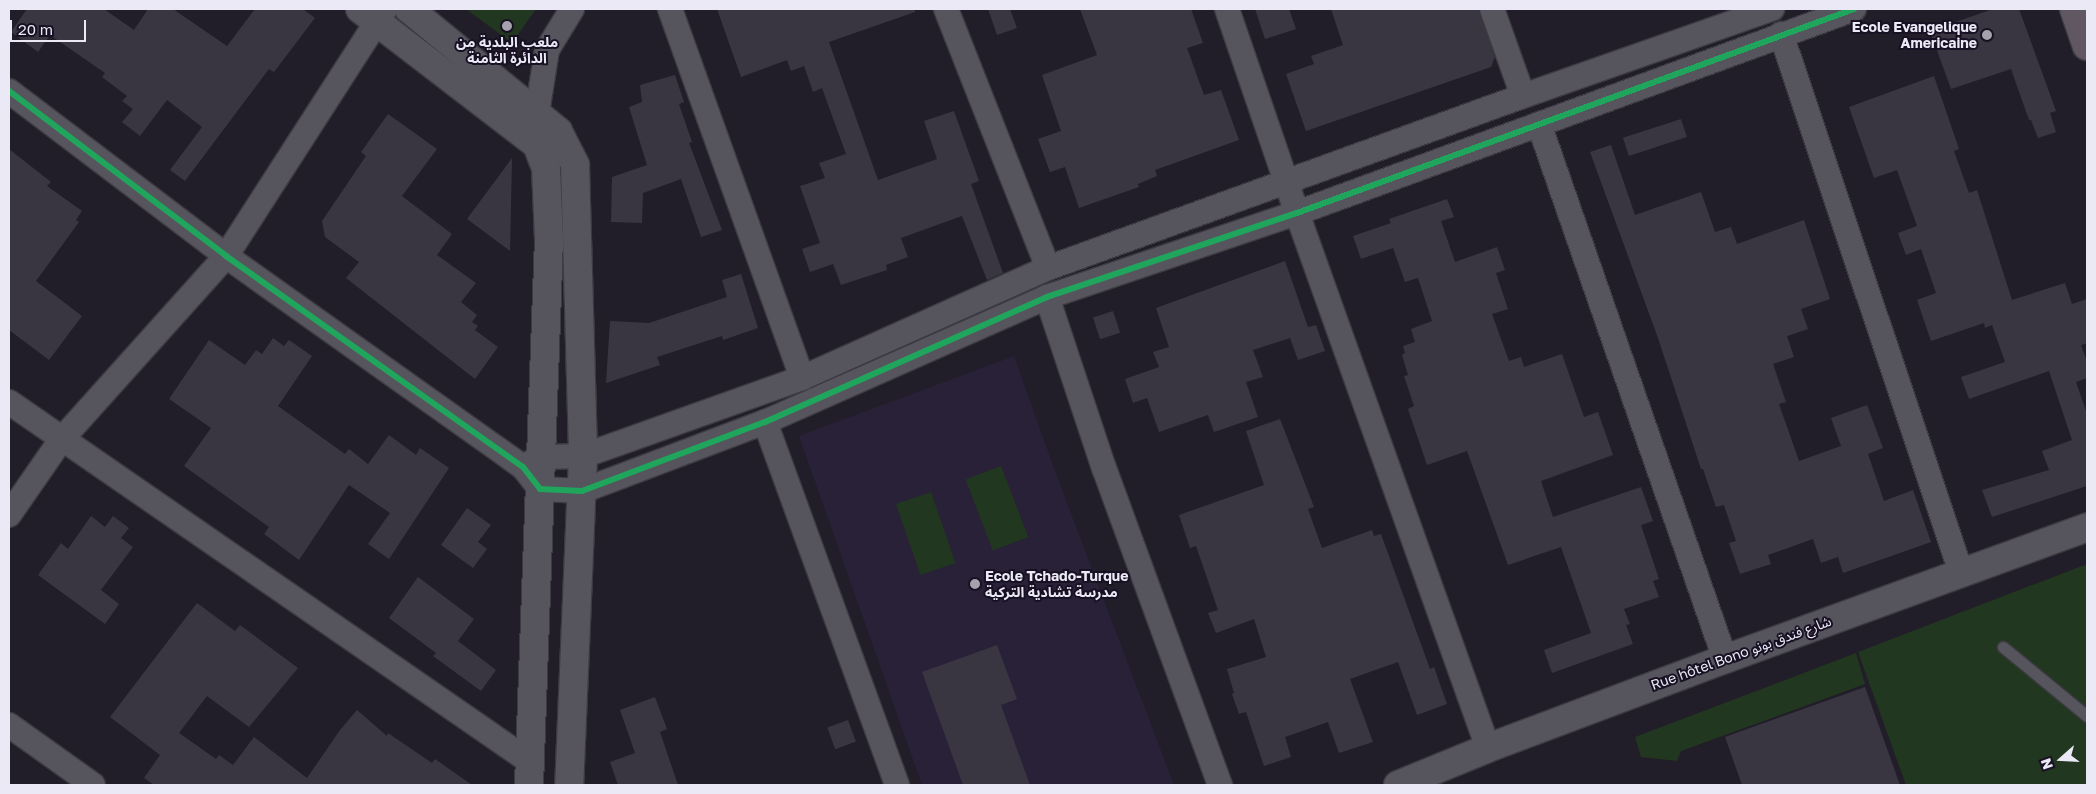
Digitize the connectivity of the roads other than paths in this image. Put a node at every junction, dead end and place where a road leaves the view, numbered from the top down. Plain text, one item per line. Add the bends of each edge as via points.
1 (409, 9) edge
2 (572, 9) edge
3 (670, 9) edge
4 (946, 9) edge
5 (1226, 9) edge
6 (1492, 9) edge
7 (1854, 9) edge
8 (2074, 9) edge
9 (1767, 10) edge
10 (374, 13) edge
11 (1781, 34) junction
12 (2087, 46) edge
13 (9, 91) edge
14 (1523, 96) junction
15 (537, 113) junction
16 (1540, 124) junction
17 (1287, 182) junction
18 (1297, 213) junction
19 (226, 256) junction
20 (1048, 268) junction
21 (1047, 296) junction
22 (802, 378) junction
23 (9, 402) edge
24 (765, 422) junction
25 (61, 440) junction
26 (583, 456) junction
27 (532, 462) junction
28 (540, 489) junction
29 (582, 491) junction
30 (9, 515) edge
31 (2087, 527) edge
32 (1961, 572) junction
33 (2003, 647) dead end
34 (1725, 659) junction
35 (2087, 716) edge
36 (9, 725) edge
37 (1488, 748) junction
38 (529, 773) edge
39 (93, 785) edge
40 (569, 785) edge
41 (897, 785) edge
42 (1220, 785) edge
43 (1398, 785) edge

1 - 15 street
2 - 15 street via 548,50
3 - 22 street
4 - 20 street
5 - 17 street
6 - 14 street
7 - 11 street
8 - 12 main road
9 - 14 street
10 - 19 street
10 - 27 street via 538,144 546,168 549,239
11 - 16 street
11 - 32 street
13 - 19 street
14 - 17 street
15 - 26 street via 558,130 575,165
16 - 18 street
16 - 34 street
17 - 18 street
17 - 20 street
18 - 21 street
18 - 37 street
19 - 25 street
19 - 27 street
20 - 22 street
21 - 24 street
21 - 42 street via 1104,468
22 - 26 street
23 - 25 street
24 - 29 street
24 - 41 street
25 - 30 street
25 - 38 street
26 - 27 street
26 - 29 street
27 - 28 street
28 - 29 street
28 - 38 street
29 - 40 street
31 - 32 street, Rue hôtel Bono شارع فندق بونو
32 - 34 street, Rue hôtel Bono شارع فندق بونو
33 - 35 lane
34 - 37 street, Rue hôtel Bono شارع فندق بونو
36 - 39 street
37 - 43 street, Rue hôtel Bono شارع فندق بونو

